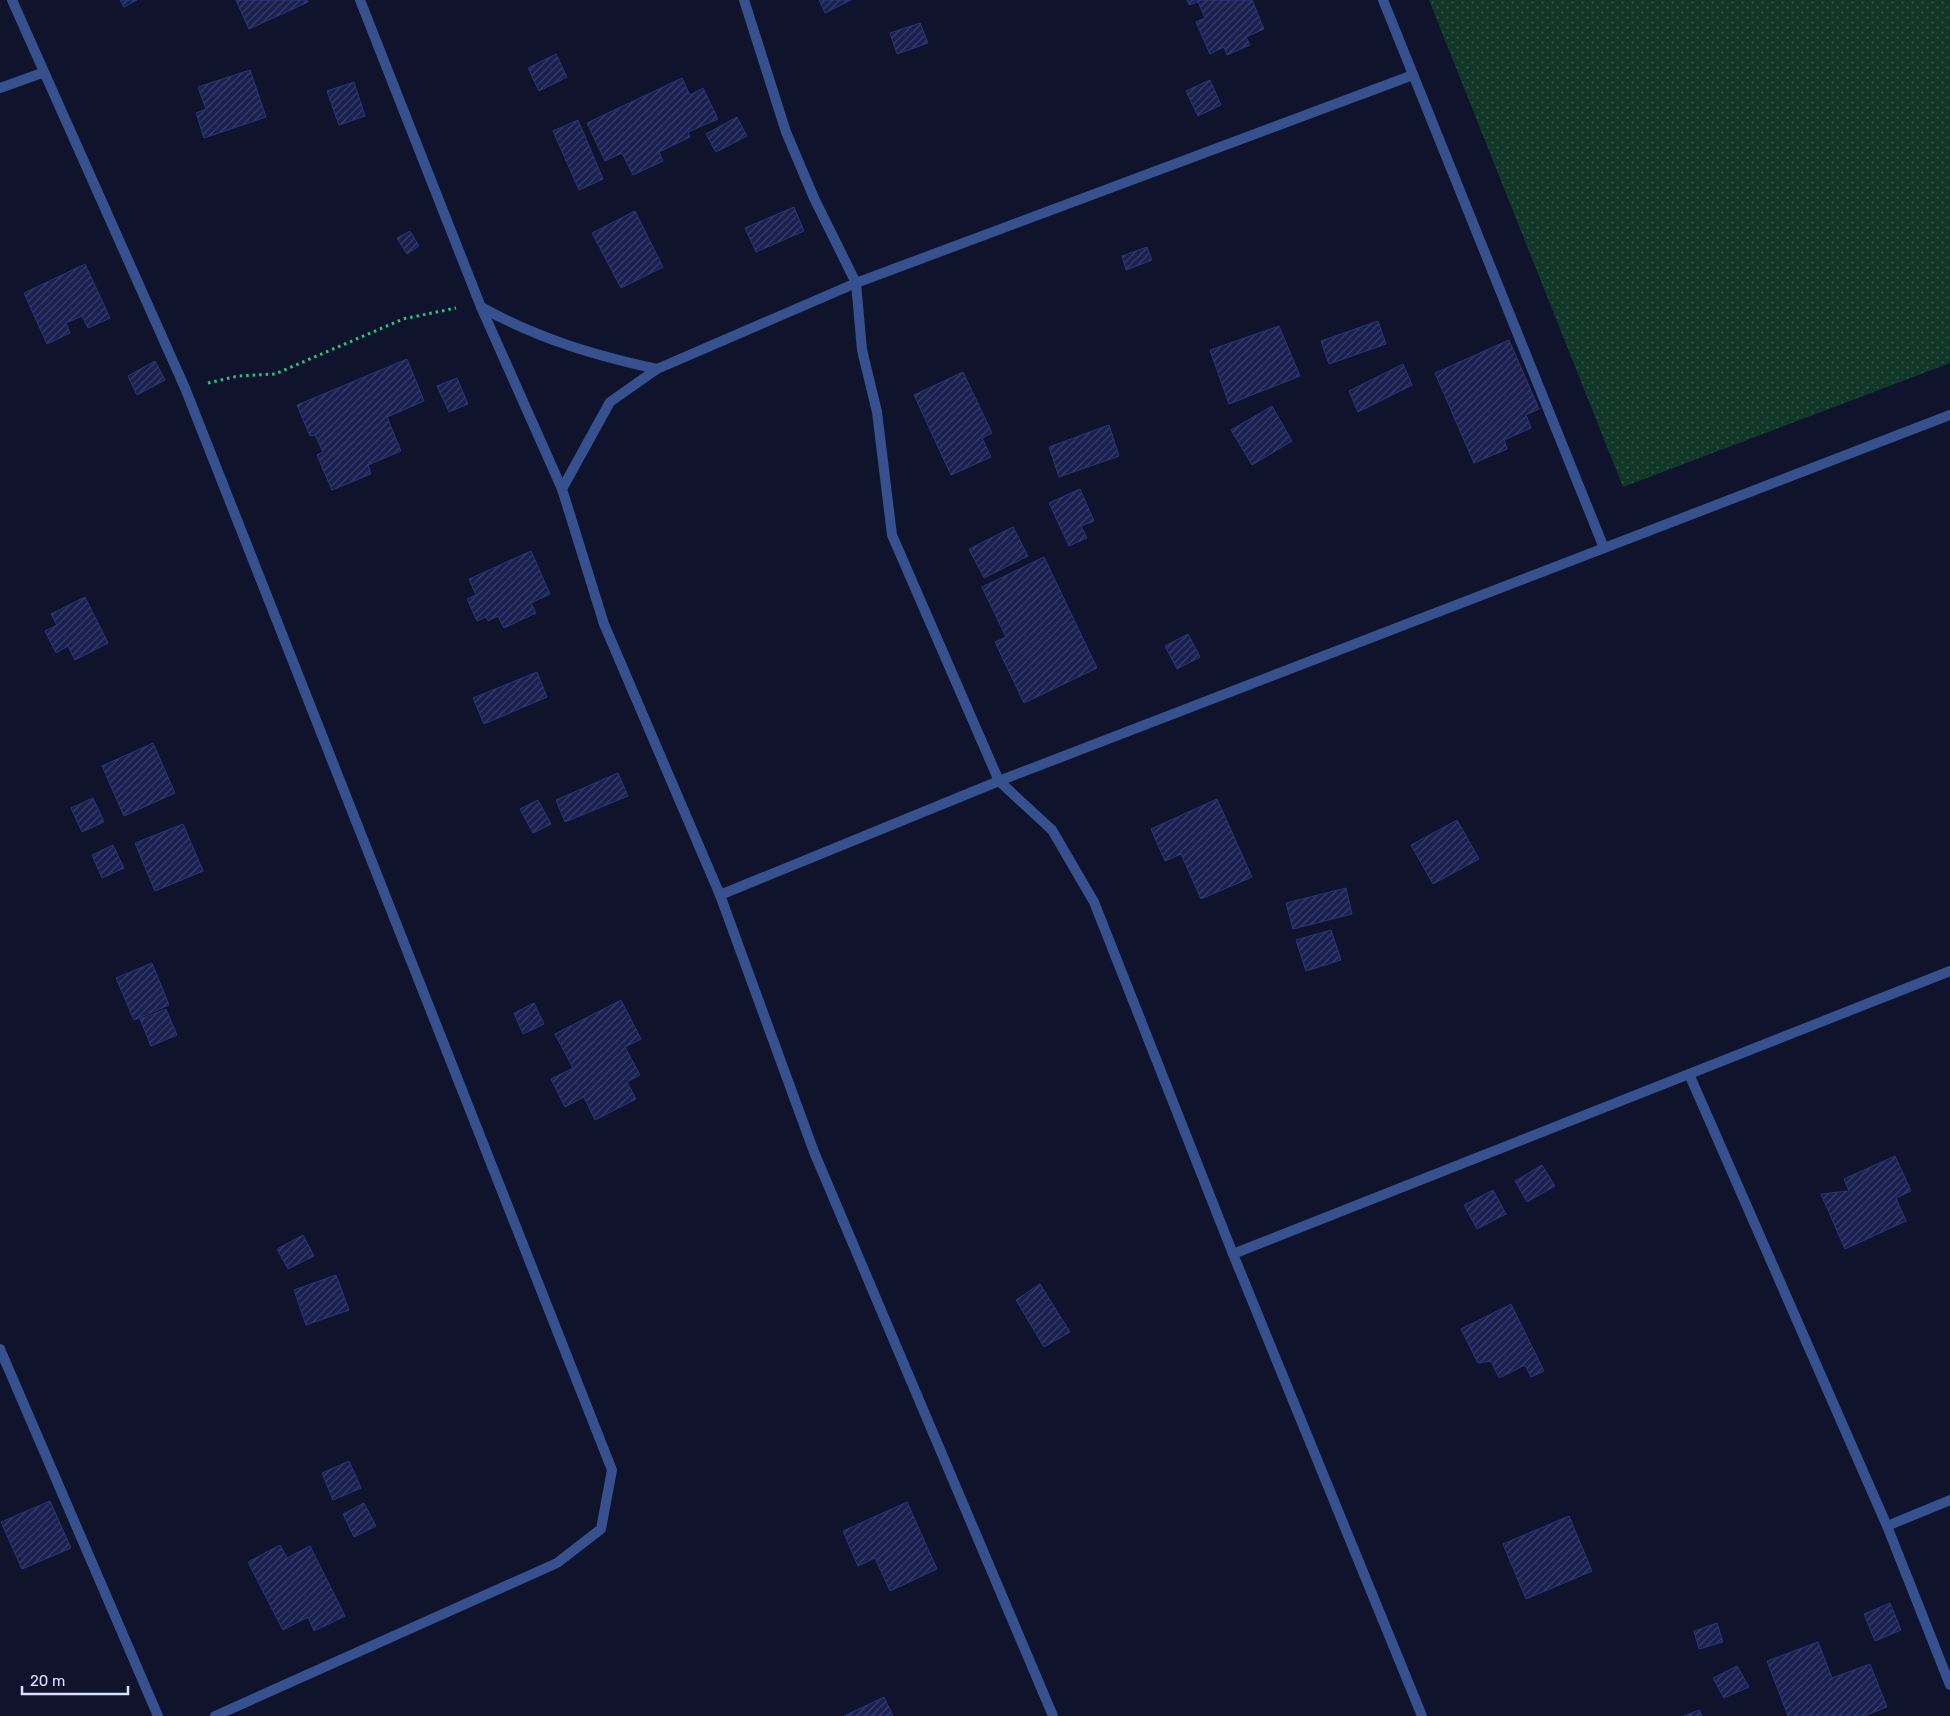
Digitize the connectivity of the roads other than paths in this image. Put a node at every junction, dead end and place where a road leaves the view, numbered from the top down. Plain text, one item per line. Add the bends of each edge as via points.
1 (12, 0) edge
2 (360, 0) edge
3 (744, 0) edge
4 (1383, 0) edge
5 (42, 73) junction
6 (1413, 75) junction
7 (0, 88) edge
8 (856, 283) junction
9 (482, 307) junction
10 (657, 369) junction
11 (1950, 415) edge
12 (562, 489) junction
13 (1604, 548) junction
14 (999, 781) junction
15 (720, 896) junction
16 (1950, 971) edge
17 (1689, 1074) junction
18 (1233, 1254) junction
19 (0, 1349) edge
20 (1950, 1500) edge
21 (1887, 1526) junction
22 (1950, 1685) edge
23 (158, 1716) edge
24 (215, 1716) edge
25 (1053, 1716) edge
26 (1422, 1716) edge

1 - 5 street
2 - 9 street
3 - 8 street via 786,132
4 - 6 street
5 - 7 street
5 - 24 street via 185,388 612,1470 600,1529 557,1563
6 - 8 street
6 - 13 street
8 - 10 street
8 - 14 street via 862,350 878,412 892,535
9 - 10 street via 517,327 593,355
9 - 12 street
10 - 12 street via 610,402
11 - 13 street
12 - 15 street via 604,624
13 - 14 street
14 - 15 street
14 - 18 street via 1052,830 1094,902
15 - 25 street via 814,1152
16 - 17 street
17 - 18 street
17 - 21 street
18 - 26 street
19 - 23 street
20 - 21 street
21 - 22 street

